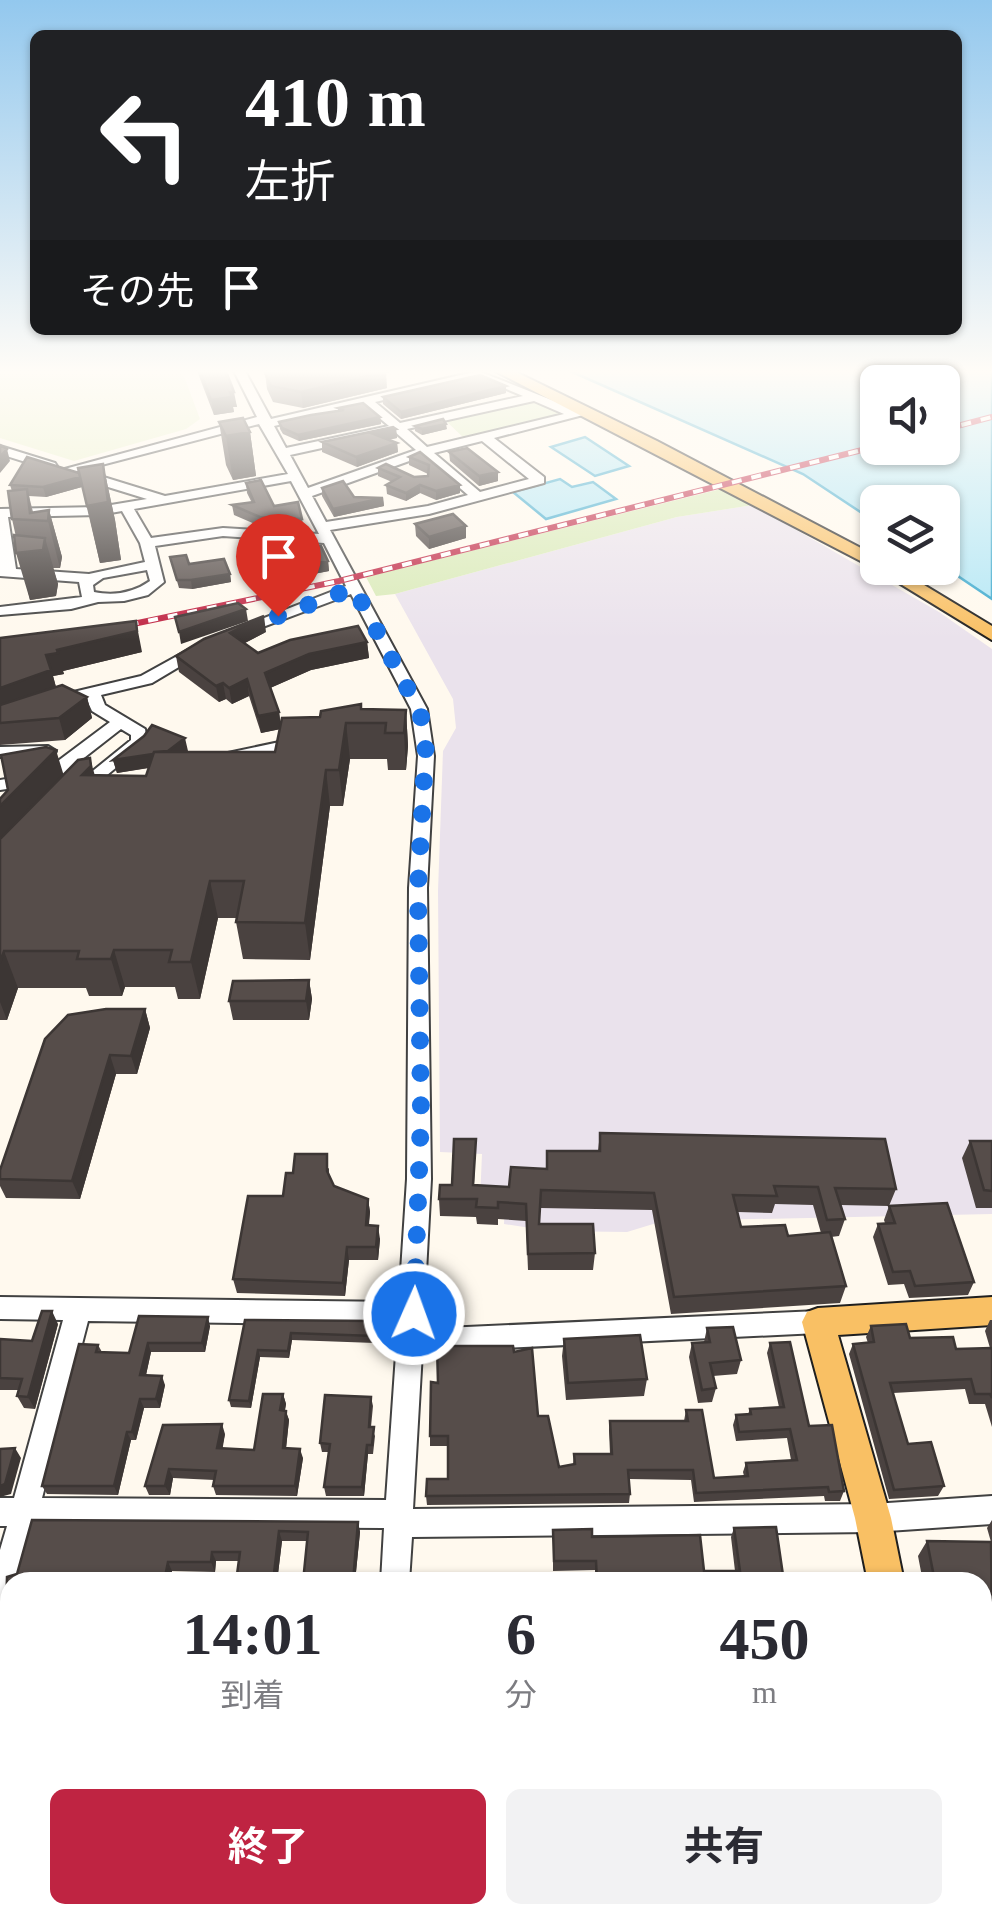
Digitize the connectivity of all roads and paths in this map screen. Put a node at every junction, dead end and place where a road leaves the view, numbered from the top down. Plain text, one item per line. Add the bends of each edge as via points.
1 (36, 461) edge
2 (105, 461) edge
3 (287, 461) edge
4 (400, 461) edge
5 (436, 461) edge
6 (515, 461) edge
7 (674, 461) edge
8 (389, 465) junction
9 (67, 470) junction
10 (405, 472) edge
11 (300, 485) junction
12 (478, 497) junction
13 (168, 501) junction
14 (206, 506) junction
15 (126, 507) junction
16 (0, 514) edge
17 (325, 533) junction
18 (213, 534) junction
19 (147, 544) junction
20 (860, 555) edge
21 (152, 566) junction
22 (5, 572) edge
23 (89, 578) junction
24 (912, 585) edge
25 (354, 588) junction
26 (95, 598) junction
27 (0, 611) edge
28 (992, 634) edge
29 (92, 692) junction
30 (30, 709) edge
31 (118, 723) junction
32 (318, 740) edge
33 (82, 750) junction
34 (0, 752) edge
35 (204, 764) edge
36 (0, 785) edge
37 (109, 785) edge
38 (0, 1308) edge
39 (79, 1308) junction
40 (992, 1311) edge
41 (818, 1322) junction
42 (413, 1327) junction
43 (992, 1510) edge
44 (12, 1512) edge
45 (873, 1518) junction
46 (399, 1519) junction
47 (4, 1572) edge
48 (396, 1572) edge
49 (884, 1572) edge

1 - 9 street
2 - 9 street
3 - 11 street
4 - 8 street
5 - 12 street
6 - 12 street via 539,480
7 - 20 main road
8 - 10 street
8 - 11 street
9 - 13 street
11 - 14 street
11 - 17 street
12 - 17 street
13 - 14 street
13 - 15 street
14 - 18 street
15 - 16 street
15 - 19 street
16 - 22 street
17 - 18 street
17 - 25 street
18 - 19 street
19 - 21 street
21 - 23 street
21 - 26 street via 157,582 148,590
22 - 23 street
23 - 26 street via 87,594
24 - 28 main road
25 - 29 street via 222,639 146,680
25 - 42 street via 426,756
26 - 27 street
29 - 30 street
29 - 31 street via 98,708
31 - 33 street
31 - 37 street via 139,733 139,742 74,794
32 - 35 street
33 - 34 street
33 - 36 street via 47,778
38 - 39 street
39 - 42 street
39 - 44 street
40 - 41 main road
41 - 42 street
41 - 45 main road
42 - 46 street
43 - 45 street
44 - 46 street
44 - 47 street
45 - 46 street
45 - 49 main road
46 - 48 street

